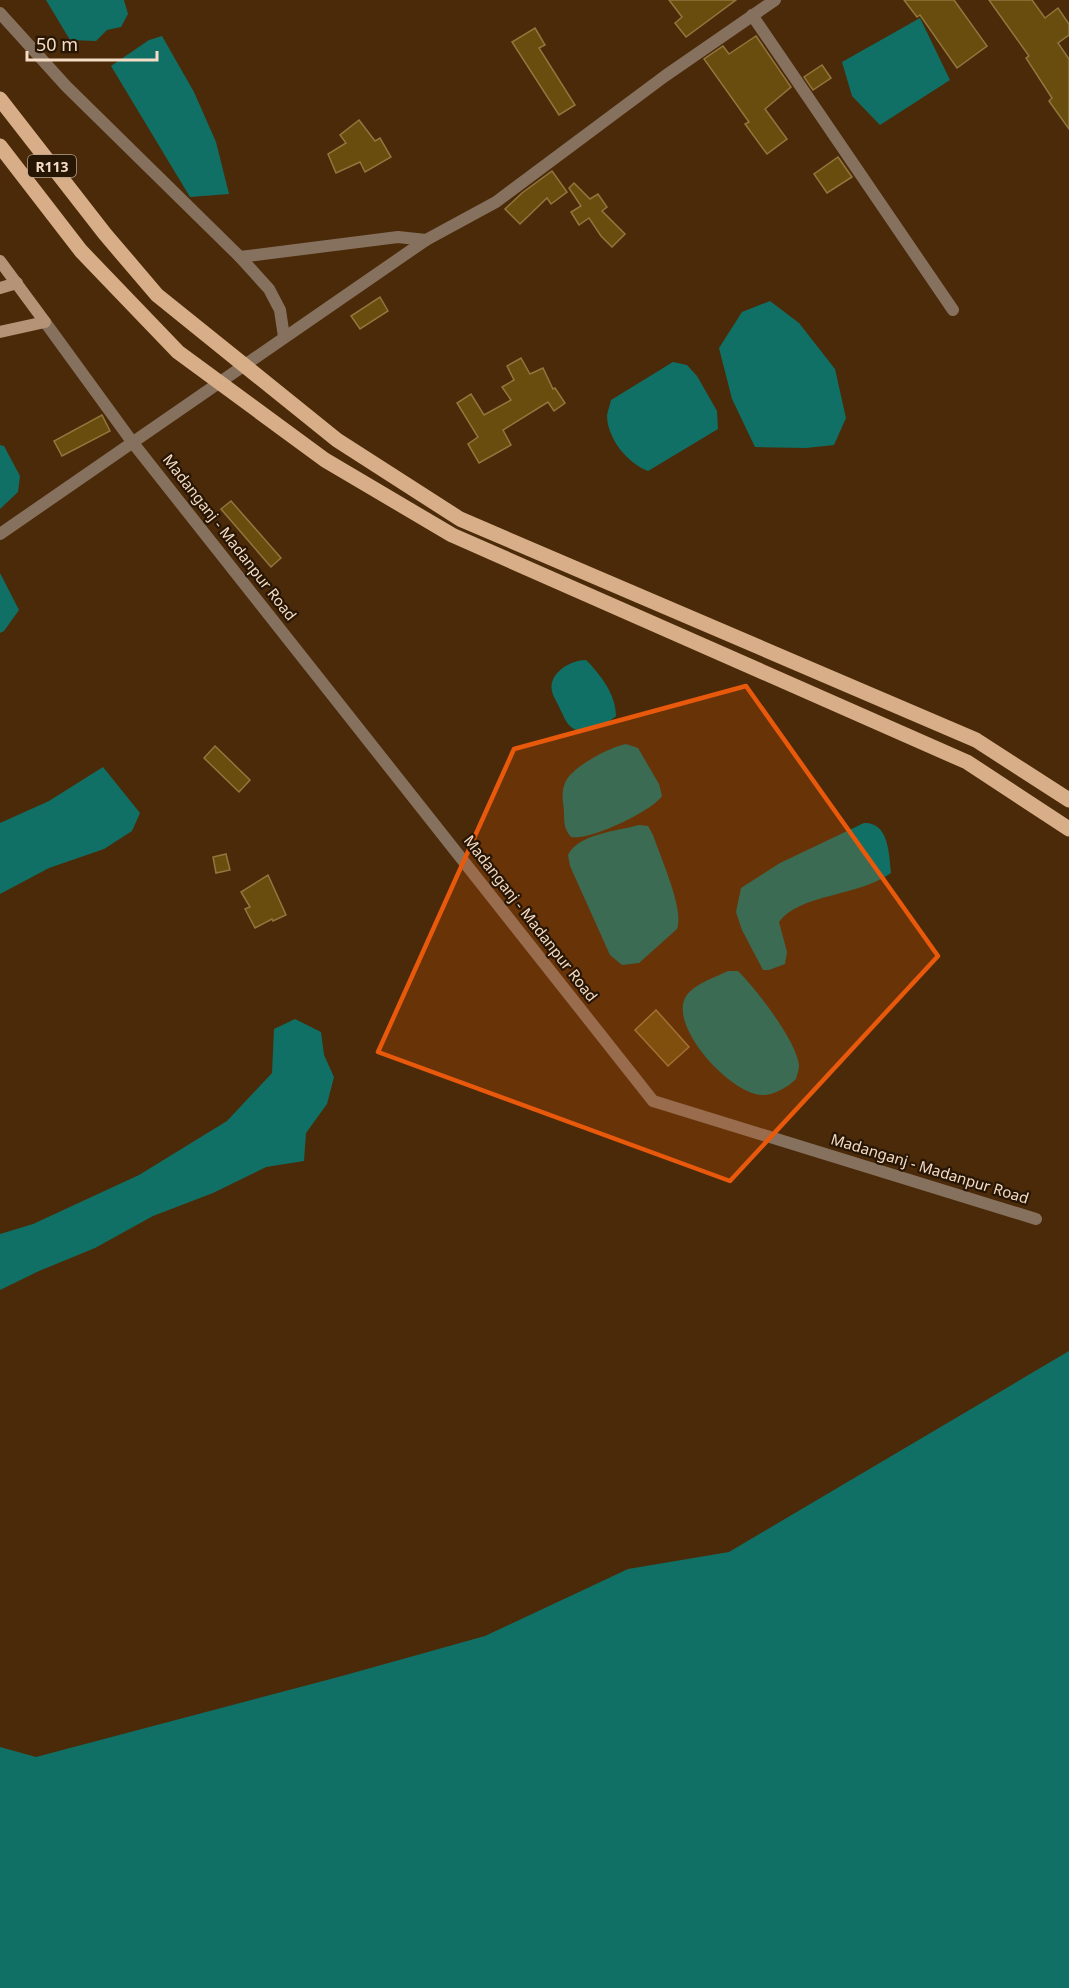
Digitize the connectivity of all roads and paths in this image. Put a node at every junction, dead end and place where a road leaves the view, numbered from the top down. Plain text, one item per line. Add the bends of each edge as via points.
1 (776, 0) edge
2 (0, 13) edge
3 (752, 15) junction
4 (0, 99) edge
5 (0, 146) edge
6 (426, 240) junction
7 (240, 257) junction
8 (0, 261) edge
9 (17, 283) junction
10 (0, 288) edge
11 (953, 310) dead end
12 (45, 321) junction
13 (0, 332) edge
14 (284, 337) junction
15 (133, 443) junction
16 (0, 534) edge
17 (1069, 800) edge
18 (1069, 829) edge
19 (1036, 1219) dead end

1 - 3 street
2 - 7 street via 66,86
3 - 6 street via 496,202
3 - 11 street
4 - 17 main road, R113 via 157,295 337,440 460,519 976,740
5 - 18 main road, R113 via 81,251 177,352 325,460 452,536 967,762
6 - 7 street via 398,237
6 - 14 street
7 - 14 street via 269,289 280,310
8 - 9 main road
9 - 10 main road
9 - 12 main road
12 - 13 main road
12 - 15 street, Madanganj - Madanpur Road
14 - 15 street
15 - 16 street
15 - 19 street, Madanganj - Madanpur Road via 653,1101

